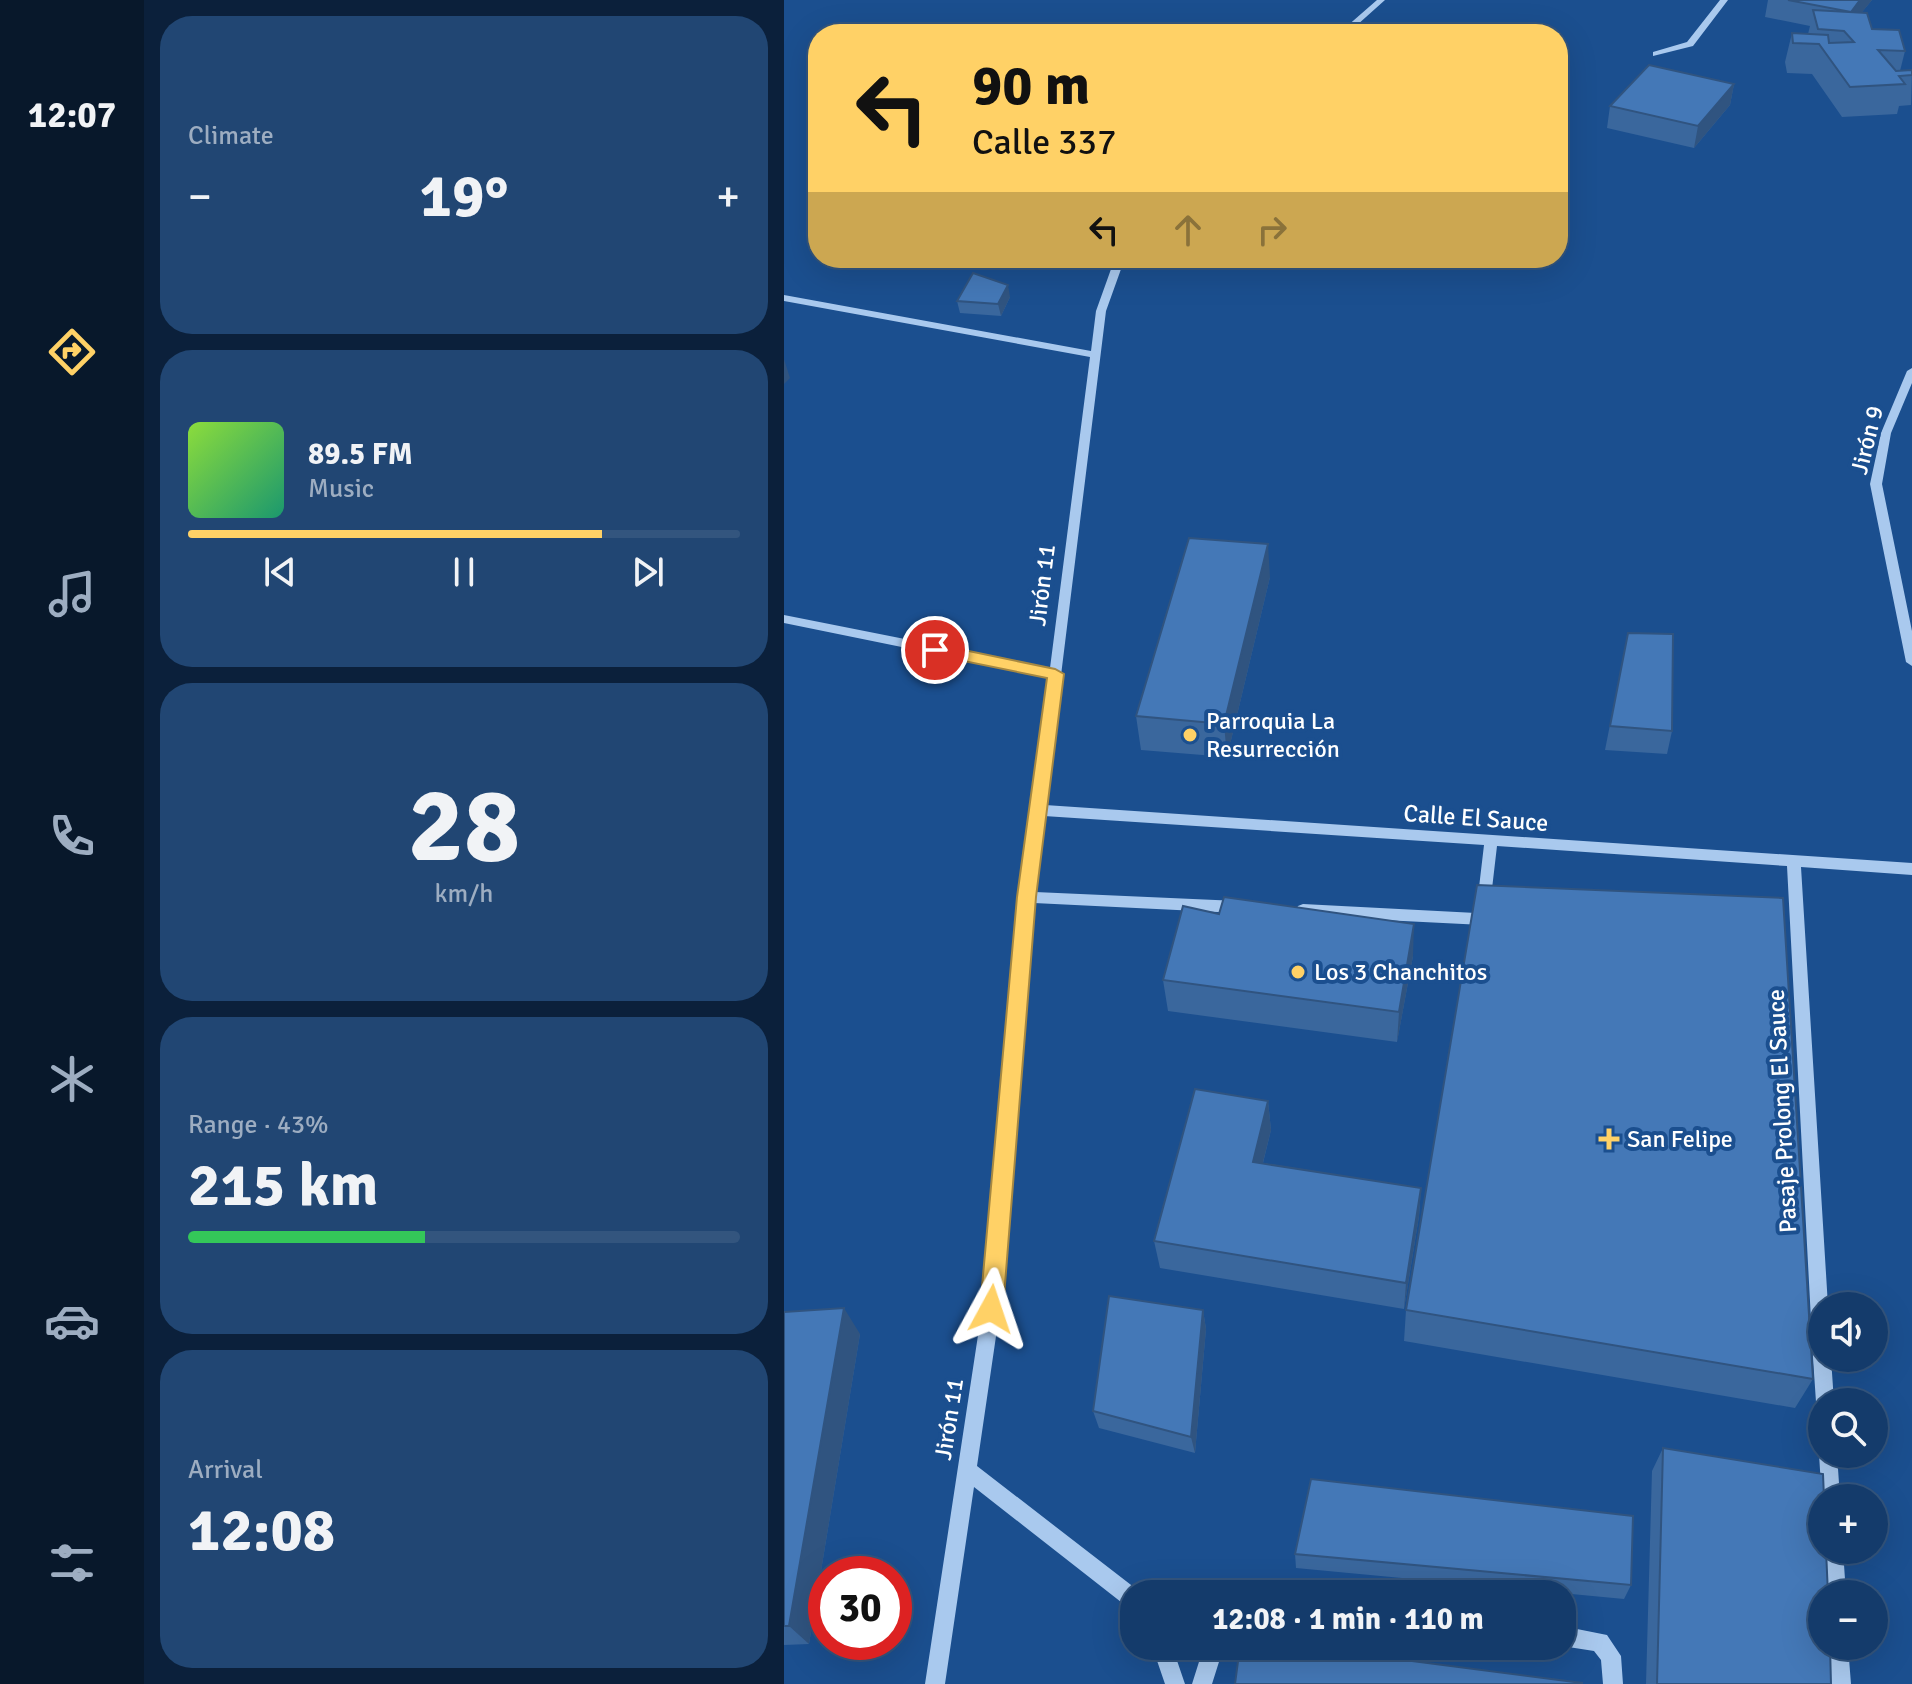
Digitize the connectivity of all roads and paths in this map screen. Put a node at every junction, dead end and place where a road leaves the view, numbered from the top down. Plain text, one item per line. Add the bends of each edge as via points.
1 (1381, 0) edge
2 (1724, 0) edge
3 (1353, 24) edge
4 (1656, 54) dead end
5 (1116, 268) edge
6 (784, 298) edge
7 (1096, 355) junction
8 (1912, 371) edge
9 (784, 619) edge
10 (1912, 662) edge
11 (1055, 674) junction
12 (1038, 810) junction
13 (1491, 841) junction
14 (1794, 861) junction
15 (1912, 869) edge
16 (1027, 897) junction
17 (1247, 907) edge
18 (1294, 909) edge
19 (1818, 1292) edge
20 (966, 1469) junction
21 (1120, 1589) edge
22 (1576, 1638) edge
23 (1167, 1660) edge
24 (1210, 1660) edge
25 (1839, 1660) edge
26 (935, 1684) edge
27 (1175, 1684) edge
28 (1202, 1684) edge
29 (1613, 1684) edge
30 (1841, 1684) edge

1 - 3 street
2 - 4 street via 1690,44
5 - 7 street, Jirón 11 via 1101,311
6 - 7 street
7 - 11 street, Jirón 11
8 - 10 street, Jirón 9 via 1886,433 1876,484
9 - 11 street
11 - 12 street, Jirón 11
12 - 13 street, Calle El Sauce
12 - 16 street, Jirón 11
13 - 14 street, Calle El Sauce
13 - 18 street via 1483,919
14 - 15 street, Calle El Sauce
14 - 19 street, Pasaje Prolong El Sauce
16 - 17 street
16 - 20 street, Jirón 11 via 991,1309
20 - 21 street
20 - 26 street, Jirón 11
22 - 29 street via 1600,1642 1611,1656
23 - 27 street
24 - 28 street
25 - 30 street

